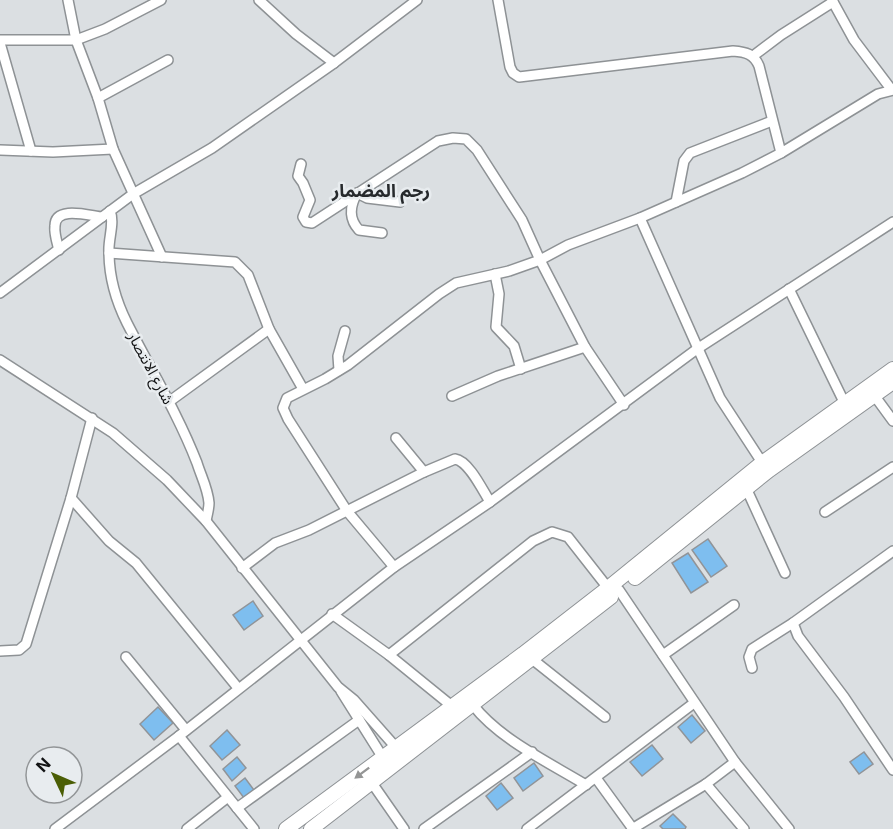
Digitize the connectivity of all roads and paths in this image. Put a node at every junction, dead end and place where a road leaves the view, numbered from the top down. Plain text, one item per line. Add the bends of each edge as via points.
1 (68, 0) edge
2 (161, 0) edge
3 (259, 0) edge
4 (417, 0) edge
5 (498, 0) edge
6 (832, 1) edge
7 (76, 40) junction
8 (0, 41) edge
9 (753, 56) junction
10 (168, 60) dead end
11 (334, 63) junction
12 (892, 89) edge
13 (98, 98) junction
14 (772, 121) junction
15 (113, 149) junction
16 (0, 150) edge
17 (31, 151) junction
18 (781, 153) junction
19 (301, 164) dead end
20 (357, 193) junction
21 (133, 194) junction
22 (400, 202) dead end
23 (676, 202) junction
24 (106, 214) junction
25 (640, 218) junction
26 (893, 222) edge
27 (382, 233) dead end
28 (59, 250) junction
29 (109, 253) junction
30 (162, 257) junction
31 (540, 260) junction
32 (495, 274) junction
33 (789, 290) junction
34 (0, 293) edge
35 (269, 329) junction
36 (345, 331) dead end
37 (585, 347) junction
38 (698, 349) junction
39 (0, 360) edge
40 (521, 369) junction
41 (893, 369) edge
42 (339, 370) junction
43 (893, 382) edge
44 (303, 389) junction
45 (874, 395) junction
46 (452, 396) dead end
47 (170, 401) junction
48 (844, 402) junction
49 (624, 405) junction
50 (92, 418) junction
51 (893, 421) edge
52 (396, 438) dead end
53 (765, 467) junction
54 (893, 467) edge
55 (424, 472) junction
56 (747, 490) junction
57 (71, 498) junction
58 (490, 502) junction
59 (347, 511) junction
60 (825, 512) dead end
61 (206, 521) junction
62 (893, 551) edge
63 (394, 567) junction
64 (242, 568) junction
65 (784, 573) dead end
66 (614, 589) junction
67 (734, 605) dead end
68 (332, 614) junction
69 (793, 623) junction
70 (301, 640) junction
71 (0, 651) edge
72 (389, 655) junction
73 (663, 655) junction
74 (126, 657) dead end
75 (532, 659) junction
76 (752, 668) dead end
77 (338, 687) junction
78 (238, 688) junction
79 (694, 703) junction
80 (473, 705) junction
81 (453, 707) junction
82 (605, 717) dead end
83 (359, 720) junction
84 (182, 733) junction
85 (532, 752) junction
86 (400, 753) junction
87 (735, 762) junction
88 (386, 763) junction
89 (893, 770) edge
90 (596, 778) junction
91 (372, 783) junction
92 (706, 784) junction
93 (586, 785) junction
94 (228, 797) junction
95 (237, 807) junction
96 (439, 820) junction
97 (55, 829) edge
98 (187, 829) edge
99 (254, 829) edge
100 (286, 829) edge
101 (311, 829) edge
102 (404, 829) edge
103 (424, 829) edge
104 (445, 829) edge
105 (527, 829) edge
106 (633, 829) edge
107 (744, 829) edge
108 (789, 829) edge

1 - 7 street
2 - 7 street
3 - 11 street
4 - 11 street
5 - 9 street via 510,67 519,77 734,51
6 - 9 street
6 - 12 street via 854,40
7 - 8 street
7 - 13 street
8 - 17 street
9 - 14 street
10 - 13 street
11 - 21 street via 212,148
12 - 18 street
13 - 15 street
14 - 18 street
14 - 23 street via 690,153 684,161
15 - 17 street
15 - 21 street
16 - 17 street
18 - 23 street
19 - 20 street via 298,176 310,200 303,217 306,222 312,223
20 - 22 street
20 - 27 street via 351,209 353,224 358,230
20 - 31 street via 438,141 466,139 510,198
21 - 24 street
21 - 30 street
23 - 25 street
24 - 28 street
24 - 28 street via 60,215 55,226
24 - 29 street, شارع الانتصار via 112,220
25 - 31 street
25 - 38 street
26 - 33 street
28 - 34 street
29 - 30 street
29 - 47 street, شارع الانتصار via 110,273 126,321
30 - 35 street via 235,262 248,275
31 - 32 street
31 - 37 street
32 - 40 street via 496,327 514,346
32 - 42 street via 448,287
33 - 38 street
33 - 48 street
35 - 44 street
35 - 47 street
36 - 42 street via 338,356
37 - 40 street
37 - 49 street
38 - 49 street
38 - 53 street via 732,418
39 - 50 street
40 - 46 street
41 - 48 street
42 - 44 street
43 - 45 street
44 - 59 street via 286,398 283,408
45 - 51 street
45 - 53 street
47 - 61 street, شارع الانتصار via 206,490
48 - 53 street
49 - 58 street
50 - 57 street
50 - 61 street via 156,470
52 - 55 street
53 - 56 street
53 - 66 street
54 - 60 street
55 - 58 street via 460,460
55 - 59 street
56 - 65 street
56 - 66 street
57 - 71 street via 26,644 12,652
57 - 78 street via 110,541 136,562
58 - 63 street
59 - 63 street
59 - 64 street via 275,543
61 - 64 street
62 - 69 street
63 - 68 street
64 - 70 street
66 - 72 street via 568,537 552,532 533,541
66 - 73 street
66 - 75 street
66 - 81 street
67 - 73 street
68 - 70 street
68 - 72 street
69 - 76 street via 752,649
69 - 89 street via 798,636
70 - 77 street
70 - 78 street
72 - 81 street
73 - 79 street
74 - 84 street
75 - 80 street
75 - 82 street
77 - 83 street
77 - 86 street
78 - 84 street
79 - 87 street
79 - 90 street
80 - 85 street
80 - 86 street
81 - 86 street
83 - 88 street
83 - 95 street
84 - 94 street
84 - 97 street
85 - 93 street
85 - 96 street
86 - 88 street
87 - 92 street
87 - 108 street
88 - 91 street
88 -> 100 street
90 - 93 street
90 - 106 street
91 - 101 street
91 - 102 street
92 - 106 street
92 - 107 street
93 - 105 street
94 - 95 street
94 - 98 street
95 - 99 street
96 - 103 street
96 - 104 street

